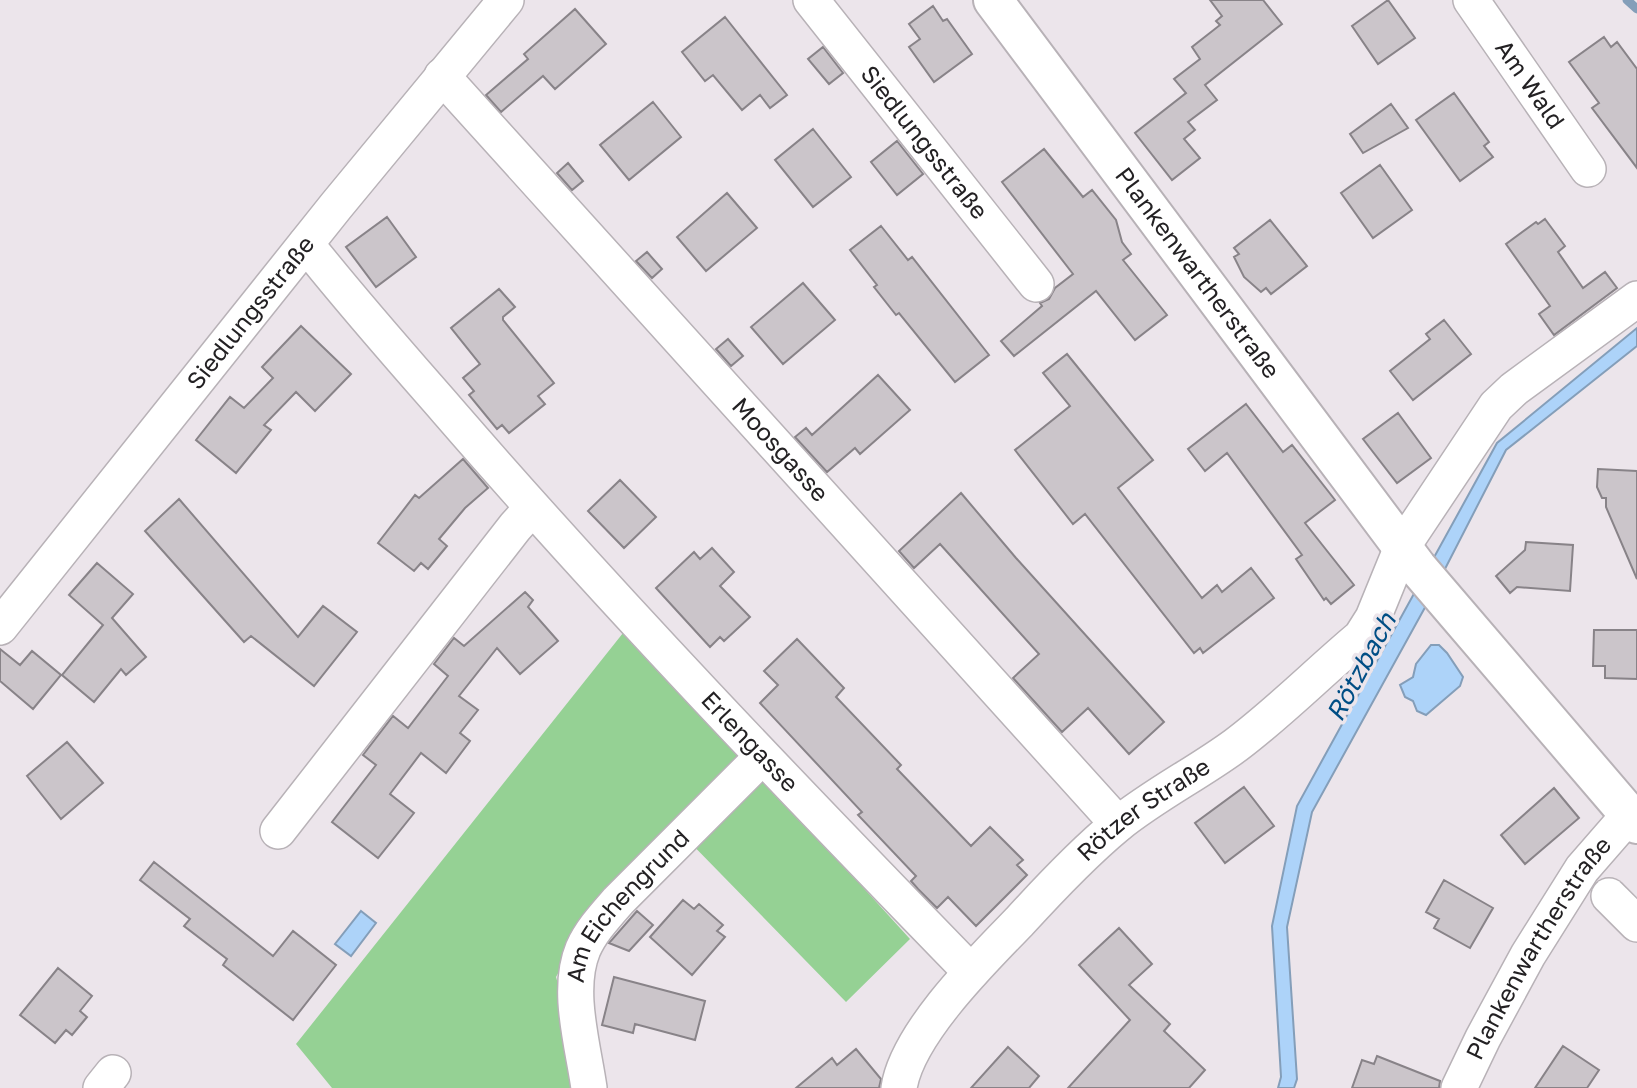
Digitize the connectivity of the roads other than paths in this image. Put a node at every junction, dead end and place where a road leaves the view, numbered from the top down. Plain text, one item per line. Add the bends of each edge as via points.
1 (506, 0) edge
2 (811, 0) edge
3 (993, 0) edge
4 (1471, 0) edge
5 (442, 76) junction
6 (1588, 169) dead end
7 (306, 244) junction
8 (1036, 285) dead end
9 (1637, 299) edge
10 (532, 508) junction
11 (1410, 557) junction
12 (0, 627) edge
13 (762, 757) junction
14 (1633, 819) edge
15 (1118, 824) junction
16 (278, 831) dead end
17 (1609, 896) dead end
18 (1637, 924) edge
19 (971, 972) junction
20 (589, 1088) edge
21 (899, 1088) edge
22 (1459, 1088) edge

1 - 5 street, Siedlungsstraße
2 - 8 street, Siedlungsstraße
3 - 11 main road, Plankenwartherstraße
4 - 6 street, Am Wald
5 - 7 street, Siedlungsstraße
5 - 15 street, Moosgasse
7 - 10 street, Erlengasse
7 - 12 street, Siedlungsstraße
9 - 11 street via 1496,406
10 - 13 street, Erlengasse
10 - 16 street
11 - 14 main road, Plankenwartherstraße
11 - 15 street, Rötzer Straße via 1361,637 1237,744
13 - 19 street, Erlengasse
13 - 20 street, Am Eichengrund via 618,901 584,948 575,997
14 - 22 street, Plankenwartherstraße via 1582,869 1528,954
15 - 19 street, Rötzer Straße
17 - 18 street, Plankenwartherstraße
19 - 21 street, Rötzer Straße via 918,1041

